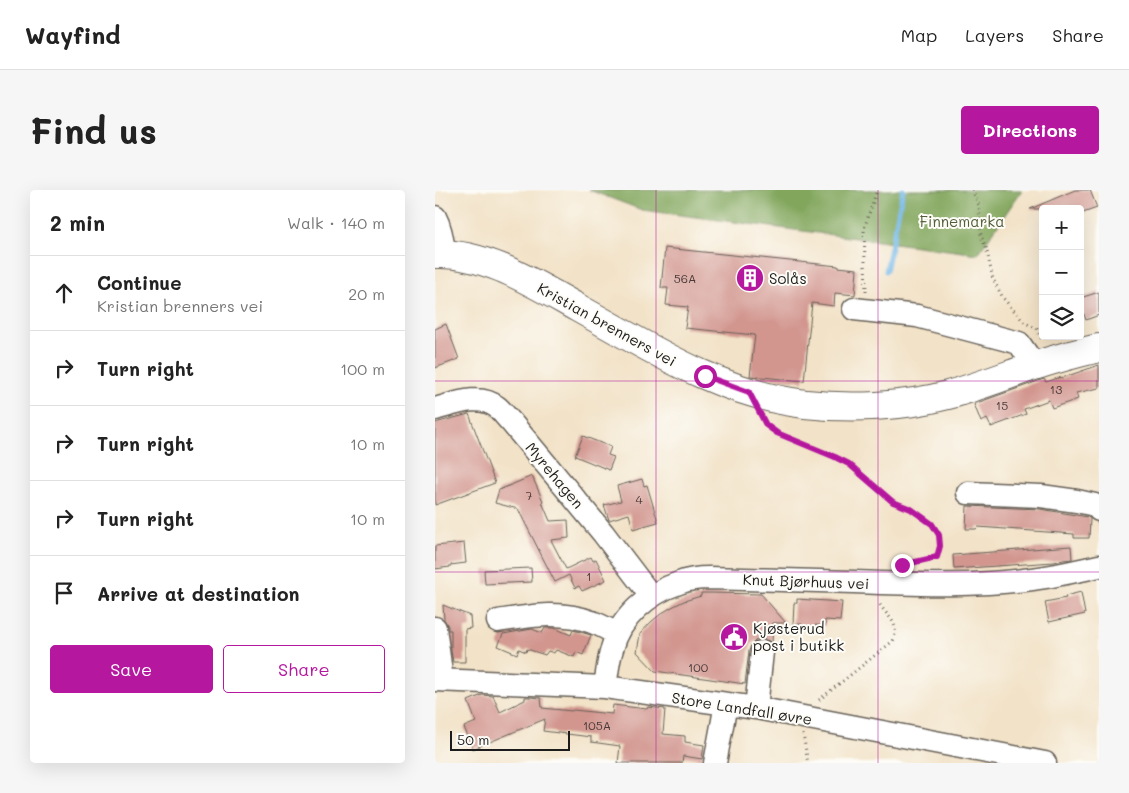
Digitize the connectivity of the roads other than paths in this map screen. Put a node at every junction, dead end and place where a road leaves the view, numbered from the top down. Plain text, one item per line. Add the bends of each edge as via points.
1 (436, 220) edge
2 (440, 254) edge
3 (861, 310) road end
4 (1099, 348) edge
5 (1039, 354) junction
6 (435, 409) edge
7 (968, 493) dead end
8 (1099, 510) edge
9 (1099, 566) edge
10 (651, 596) junction
11 (498, 621) dead end
12 (435, 628) edge
13 (617, 634) junction
14 (762, 652) dead end
15 (439, 680) edge
16 (605, 687) junction
17 (726, 704) junction
18 (756, 708) junction
19 (969, 755) edge
20 (715, 763) edge
21 (1045, 763) edge

1 - 2 street via 443,242
2 - 5 main road, Kristian brenners vei via 493,264 705,376 749,392 804,404 873,406 946,395 979,386
3 - 5 street via 917,316 1019,343
4 - 5 main road, Kristian brenners vei
6 - 10 street, Myrehagen via 475,399 497,406
7 - 8 street via 1050,497 1095,505
9 - 10 street, Knut Bjørhuus vei via 1031,579 943,584 702,578 679,583
10 - 13 street, Knut Bjørhuus vei
11 - 13 street via 558,614 593,623
12 - 15 street
13 - 16 street, Knut Bjørhuus vei
14 - 18 street
15 - 16 street, Store Landfall øvre
16 - 17 street, Store Landfall øvre
17 - 18 street, Store Landfall øvre
17 - 20 street
18 - 19 street, Store Landfall øvre
19 - 21 street, Store Landfall øvre

